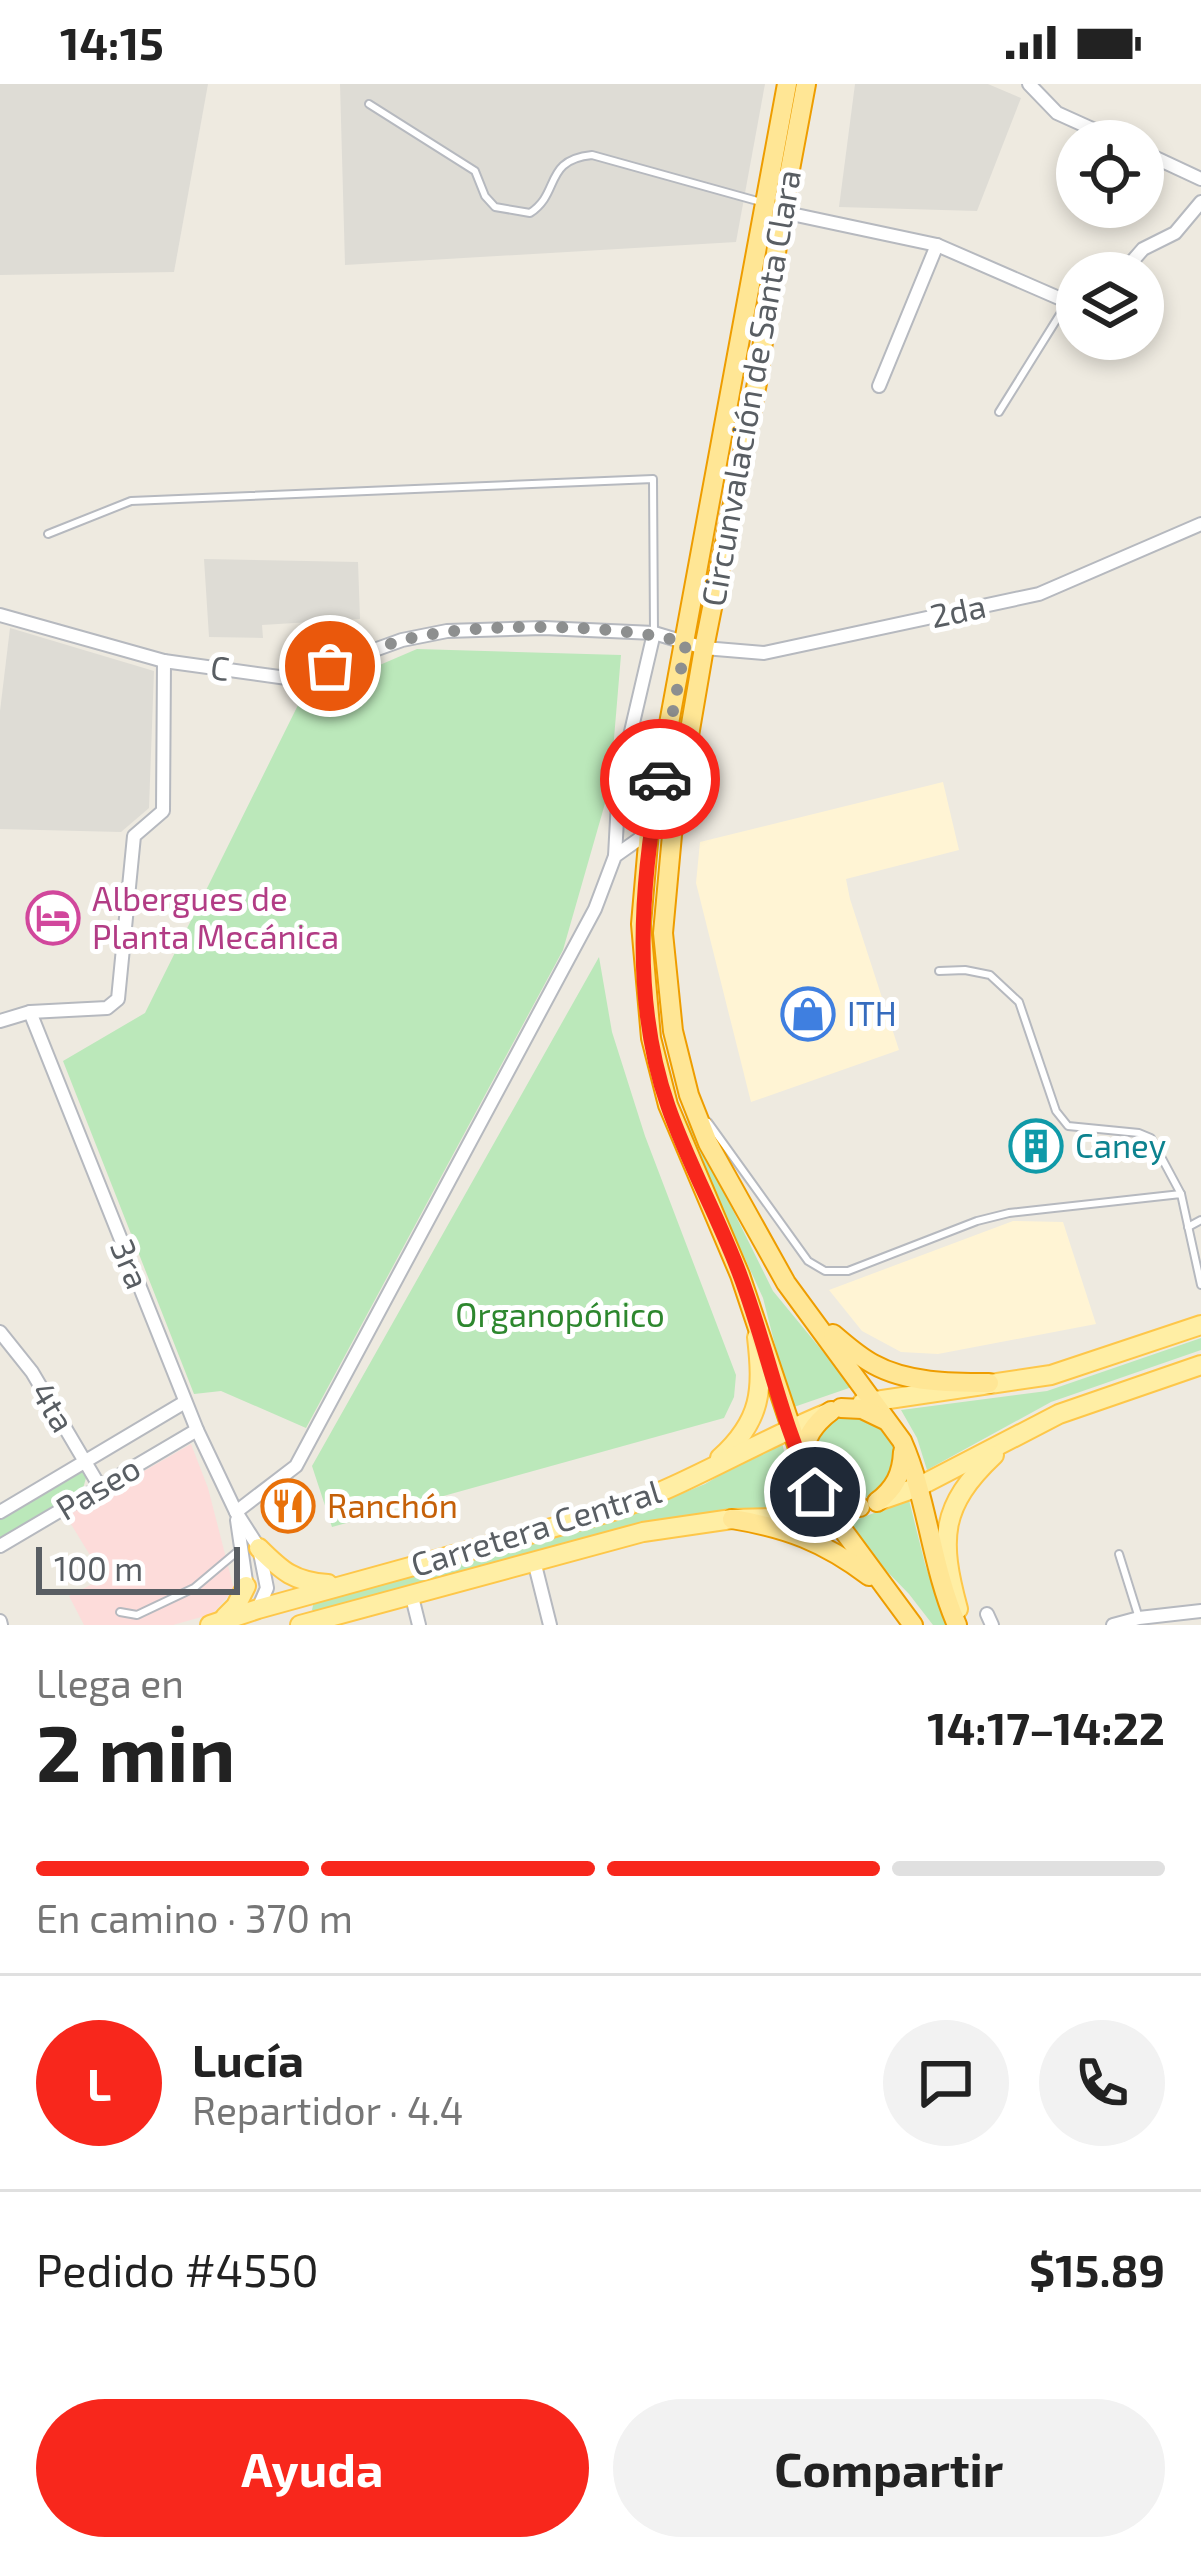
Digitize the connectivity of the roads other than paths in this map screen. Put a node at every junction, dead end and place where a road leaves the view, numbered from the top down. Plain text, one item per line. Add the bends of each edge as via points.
1 (787, 84) edge
2 (806, 84) edge
3 (1029, 84) edge
4 (369, 104) dead end
5 (1072, 120) edge
6 (1164, 162) edge
7 (1201, 179) edge
8 (1201, 202) edge
9 (773, 207) junction
10 (937, 245) junction
11 (1140, 252) edge
12 (1056, 295) edge
13 (1056, 326) edge
14 (879, 386) dead end
15 (999, 412) dead end
16 (1201, 524) edge
17 (48, 534) dead end
18 (0, 615) edge
19 (654, 633) junction
20 (695, 645) junction
21 (164, 661) junction
22 (649, 832) junction
23 (615, 856) junction
24 (939, 971) dead end
25 (30, 1012) junction
26 (0, 1021) edge
27 (689, 1096) junction
28 (1181, 1195) junction
29 (1201, 1220) edge
30 (1188, 1227) junction
31 (1201, 1285) edge
32 (812, 1318) junction
33 (755, 1320) junction
34 (1201, 1325) edge
35 (0, 1332) edge
36 (1201, 1365) edge
37 (989, 1383) junction
38 (874, 1401) junction
39 (185, 1402) junction
40 (836, 1410) junction
41 (790, 1428) junction
42 (197, 1430) junction
43 (899, 1436) junction
44 (1013, 1437) junction
45 (85, 1461) junction
46 (806, 1474) junction
47 (100, 1486) junction
48 (918, 1487) junction
49 (662, 1493) junction
50 (869, 1504) junction
51 (0, 1512) edge
52 (236, 1512) junction
53 (830, 1513) junction
54 (732, 1519) junction
55 (0, 1546) edge
56 (250, 1548) junction
57 (1119, 1554) dead end
58 (534, 1561) junction
59 (345, 1585) junction
60 (246, 1586) junction
61 (889, 1590) junction
62 (412, 1597) junction
63 (1201, 1611) edge
64 (120, 1612) dead end
65 (259, 1617) edge
66 (1139, 1618) junction
67 (212, 1624) edge
68 (300, 1625) edge
69 (419, 1625) edge
70 (550, 1625) edge
71 (913, 1625) edge
72 (960, 1625) edge
73 (1113, 1625) edge

1 - 9 highway, Circunvalación de Santa Clara
2 - 9 highway, Circunvalación de Santa Clara
3 - 5 street
4 - 9 lane via 475,171 495,207 530,213 543,205 560,166 592,155
6 - 7 street
8 - 11 street via 1175,233
9 - 10 street
9 - 20 highway, Circunvalación de Santa Clara
10 - 12 street
10 - 14 street
13 - 15 lane
16 - 20 street, 2da via 1039,594 764,653
17 - 19 lane via 131,501 653,479
18 - 21 street, C
19 - 20 street, 2da
19 - 21 street, C via 447,631 294,679
19 - 23 street via 619,783
20 - 22 highway, Circunvalación de Santa Clara
20 - 27 highway, Circunvalación de Santa Clara via 663,933
21 - 25 street via 164,811 134,836 118,999 107,1008
22 - 23 street
22 - 33 highway, Circunvalación de Santa Clara via 641,923 651,1038 668,1105
23 - 52 street via 595,909 296,1466
24 - 28 lane via 965,970 1004,986 1019,1001 1067,1126 1151,1138
25 - 26 street
25 - 39 street, 3ra
27 - 28 lane via 808,1261 825,1271 848,1271 1009,1213
27 - 32 highway, Circunvalación de Santa Clara via 708,1143
28 - 30 lane
29 - 30 lane
30 - 31 lane
32 - 37 highway via 885,1369
32 - 38 highway, Circunvalación de Santa Clara
33 - 41 highway, Circunvalación de Santa Clara
33 - 49 main road via 761,1381 752,1420 723,1456
34 - 37 main road, Carretera Central via 1051,1375
35 - 45 street, 4ta
36 - 44 main road, Carretera Central
37 - 38 main road, Carretera Central
38 - 40 main road, Carretera Central
38 - 43 highway, Circunvalación de Santa Clara
39 - 42 street, 3ra
39 - 45 street, Paseo
40 - 41 main road, Carretera Central
40 - 43 highway via 872,1412
40 - 46 highway via 807,1437
41 - 46 highway, Circunvalación de Santa Clara
41 - 49 main road, Carretera Central
42 - 47 street, Paseo
42 - 52 street, 3ra
43 - 48 highway, Circunvalación de Santa Clara
43 - 50 highway via 900,1475
44 - 48 main road, Carretera Central
44 - 72 main road via 952,1507 947,1545
45 - 47 street, 4ta
45 - 51 street, Paseo
46 - 50 highway via 840,1505
46 - 53 highway, Circunvalación de Santa Clara
47 - 55 street, Paseo
48 - 50 main road, Carretera Central
48 - 72 highway, Circunvalación de Santa Clara
49 - 59 main road, Carretera Central
50 - 53 main road, Carretera Central
52 - 56 street, 3ra
53 - 54 main road, Carretera Central
53 - 61 highway, Circunvalación de Santa Clara
54 - 58 main road, Carretera Central
54 - 61 highway via 801,1535
56 - 59 main road via 307,1582
56 - 60 street, 3ra
56 - 64 lane via 194,1588 137,1616
56 - 65 street via 266,1588
57 - 66 lane
58 - 62 main road, Carretera Central
58 - 70 street
59 - 65 main road, Carretera Central
60 - 65 street, 3ra
60 - 67 main road
61 - 71 highway, Circunvalación de Santa Clara
62 - 68 main road, Carretera Central
62 - 69 street
63 - 66 street
65 - 67 main road, Carretera Central
66 - 73 street

